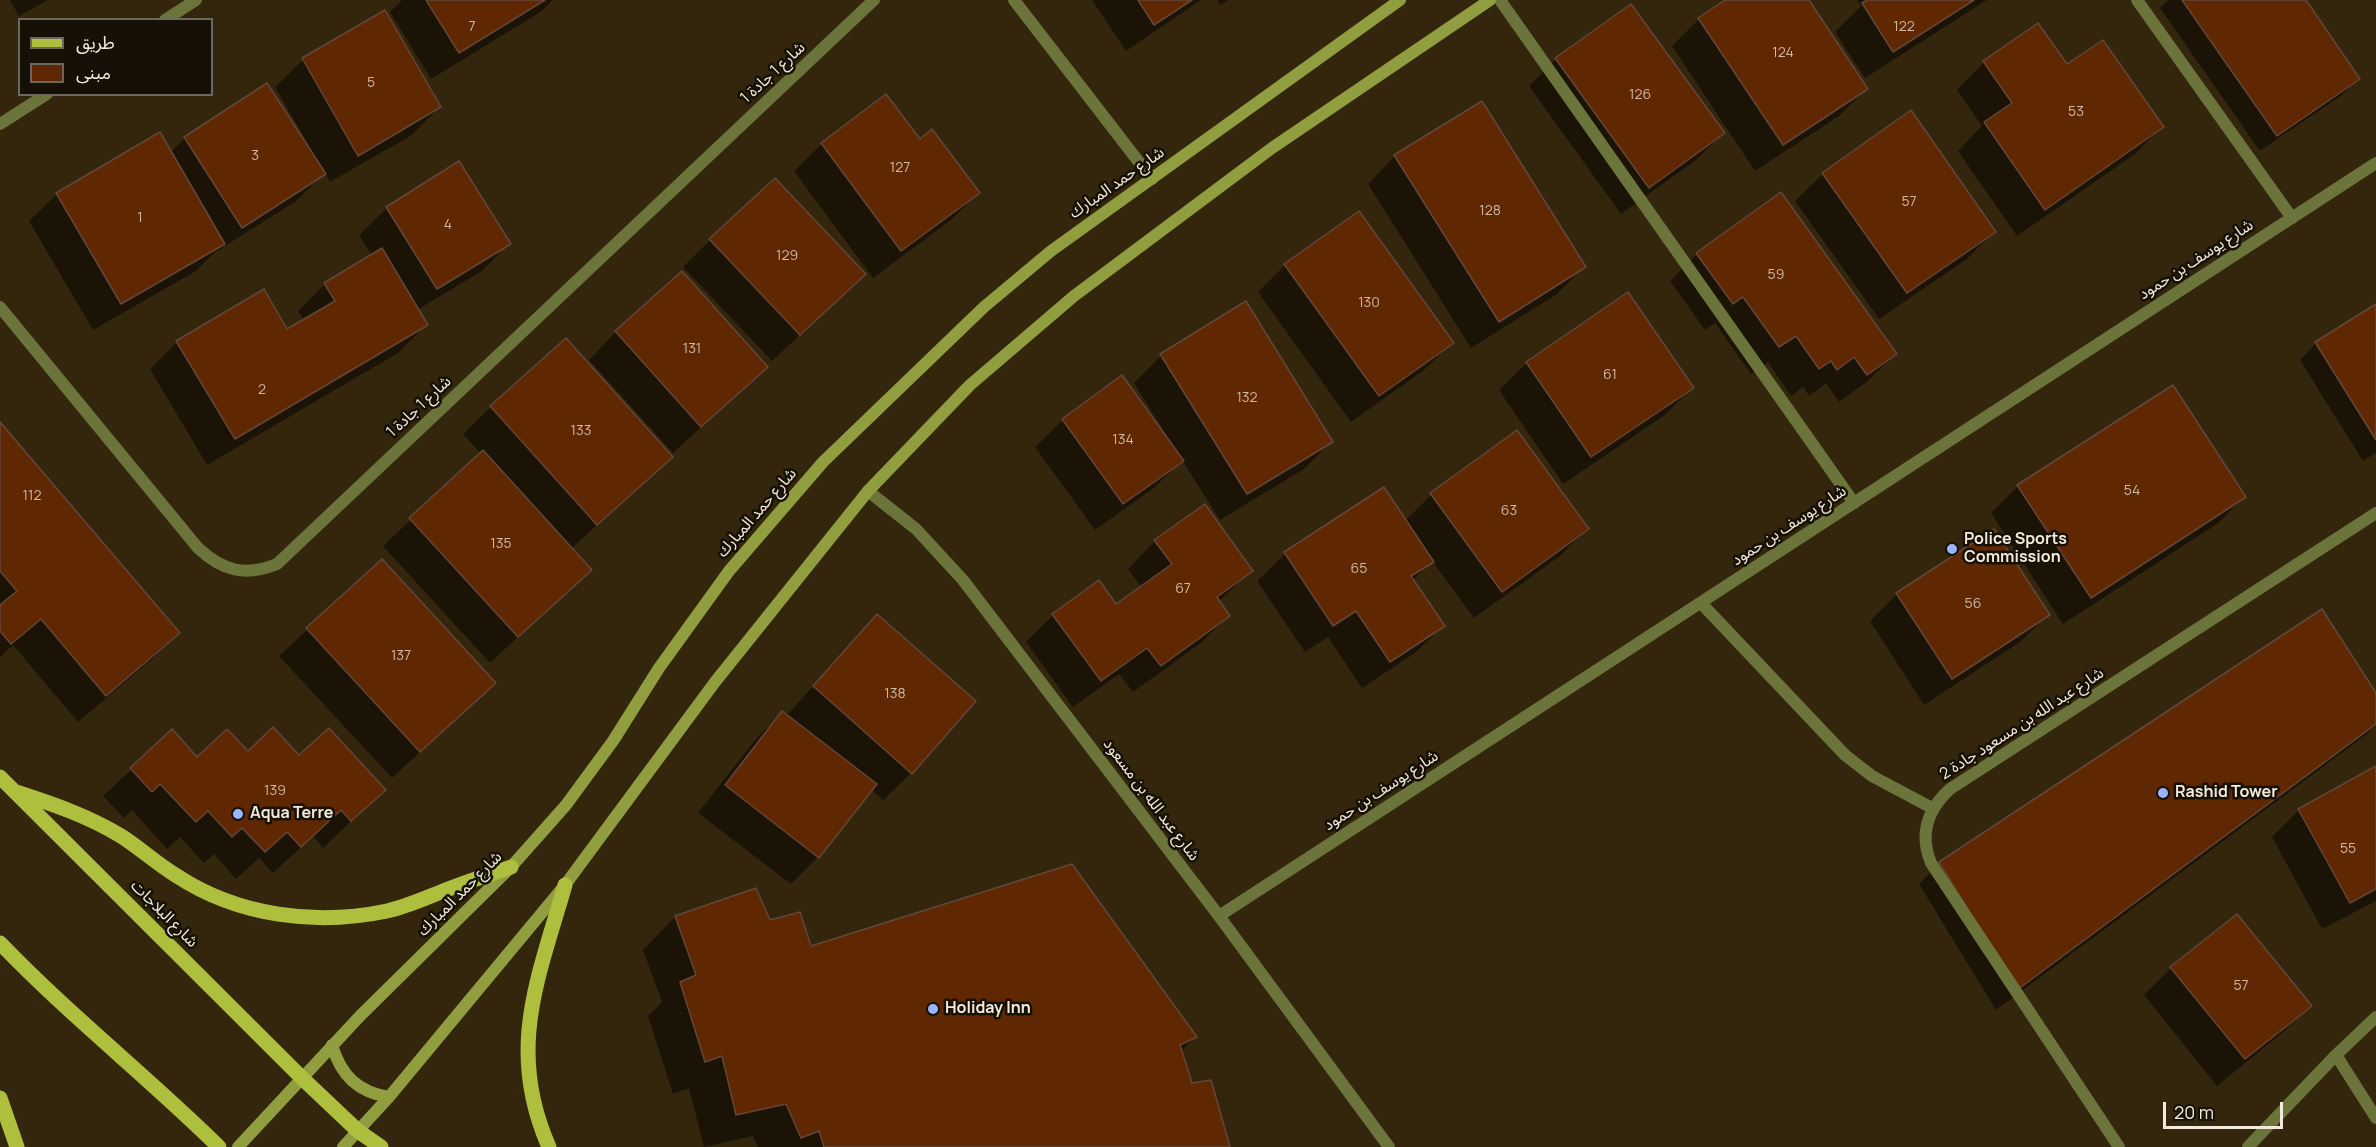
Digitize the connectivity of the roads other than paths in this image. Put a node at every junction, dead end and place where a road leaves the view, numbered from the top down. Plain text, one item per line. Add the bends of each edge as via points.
1 (196, 0) edge
2 (874, 0) edge
3 (1014, 0) edge
4 (1400, 0) edge
5 (1490, 0) edge
6 (1500, 0) edge
7 (2137, 0) edge
8 (168, 18) edge
9 (44, 96) edge
10 (0, 124) edge
11 (2376, 163) edge
12 (1152, 179) junction
13 (2292, 218) junction
14 (0, 307) edge
15 (868, 491) junction
16 (1854, 503) junction
17 (2376, 513) edge
18 (1701, 603) junction
19 (0, 777) edge
20 (16, 792) junction
21 (1932, 808) junction
22 (511, 867) junction
23 (565, 885) junction
24 (1219, 916) junction
25 (0, 943) edge
26 (2376, 1017) edge
27 (332, 1046) junction
28 (2336, 1055) junction
29 (302, 1078) junction
30 (389, 1097) junction
31 (0, 1098) edge
32 (2376, 1118) edge
33 (358, 1131) junction
34 (17, 1147) edge
35 (219, 1147) edge
36 (237, 1147) edge
37 (343, 1147) edge
38 (381, 1147) edge
39 (549, 1147) edge
40 (1389, 1147) edge
41 (2118, 1147) edge
42 (2248, 1147) edge

1 - 8 street
2 - 14 street, شارع 1 جادة 1 via 277,564 261,570 226,568 198,548
3 - 12 street
4 - 12 main road, شارع حمد المبارك
5 - 15 main road via 1272,148 1074,296 970,385
6 - 16 street
7 - 13 street
9 - 10 street
11 - 13 street, شارع يوسف بن حمود
12 - 22 main road, شارع حمد المبارك via 1051,251 984,307 823,462 729,571 658,668 614,741 566,805
13 - 16 street, شارع يوسف بن حمود
15 - 23 main road via 715,682
15 - 24 street, شارع عبد الله بن مسعود via 916,529 963,580
16 - 18 street, شارع يوسف بن حمود
17 - 21 street, شارع عبد الله بن مسعود جادة 2 via 1950,789
18 - 21 street via 1845,755 1872,776
18 - 24 street, شارع يوسف بن حمود
19 - 20 main road, شارع البلاجات
20 - 22 main road via 95,822 177,877 210,894 245,908 282,915 319,919 388,910
20 - 29 main road, شارع البلاجات
21 - 41 street, شارع عبد الله بن مسعود جادة 2 via 1924,836 1931,863
22 - 27 main road, شارع حمد المبارك
23 - 30 main road
23 - 39 main road via 532,1000 528,1032 531,1092
24 - 40 street, شارع عبد الله بن مسعود
25 - 35 main road via 34,979
26 - 28 street
27 - 29 main road, شارع حمد المبارك
27 - 30 main road via 337,1062 358,1087
28 - 32 street
28 - 42 street
29 - 33 main road, شارع البلاجات
29 - 36 main road, شارع حمد المبارك
30 - 33 main road
31 - 34 main road
33 - 37 main road
33 - 38 main road, شارع البلاجات

